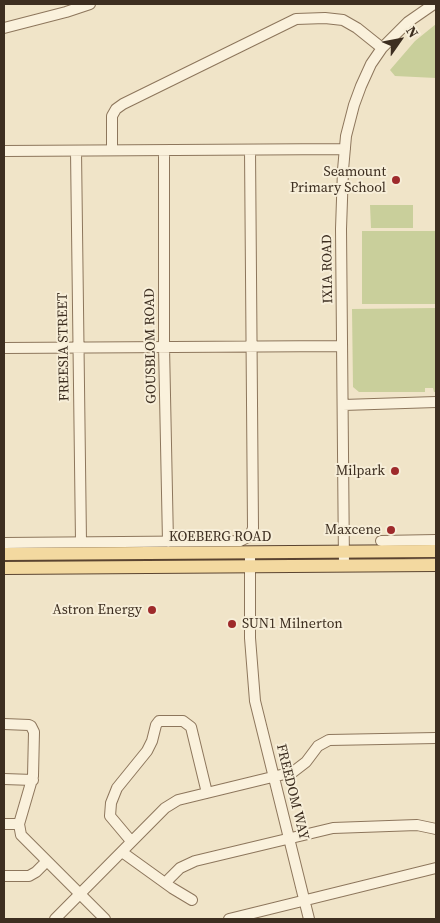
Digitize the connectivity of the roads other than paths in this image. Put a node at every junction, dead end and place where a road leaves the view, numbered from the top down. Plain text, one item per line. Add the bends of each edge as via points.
1 (90, 4) edge
2 (434, 4) edge
3 (4, 28) edge
4 (382, 48) junction
5 (112, 149) junction
6 (345, 149) junction
7 (250, 150) junction
8 (4, 151) edge
9 (76, 151) junction
10 (164, 151) junction
11 (78, 346) junction
12 (164, 346) junction
13 (342, 346) junction
14 (252, 347) junction
15 (4, 348) edge
16 (436, 402) edge
17 (343, 405) junction
18 (436, 540) edge
19 (381, 541) dead end
20 (81, 542) junction
21 (168, 542) junction
22 (4, 543) edge
23 (344, 551) junction
24 (436, 551) edge
25 (253, 552) junction
26 (4, 554) edge
27 (436, 564) edge
28 (344, 565) junction
29 (253, 566) junction
30 (4, 568) edge
31 (4, 724) edge
32 (436, 738) edge
33 (274, 778) junction
34 (4, 779) edge
35 (33, 780) junction
36 (206, 792) junction
37 (4, 824) edge
38 (18, 824) junction
39 (436, 829) edge
40 (289, 838) junction
41 (131, 841) junction
42 (122, 852) junction
43 (46, 862) junction
44 (436, 868) edge
45 (4, 876) edge
46 (164, 883) junction
47 (80, 894) junction
48 (192, 900) dead end
49 (305, 900) junction
50 (55, 919) edge
51 (105, 919) edge
52 (229, 919) edge
53 (309, 919) edge

1 - 3 street
2 - 4 street, IXIA ROAD via 408,22
4 - 5 street via 343,20 296,19 123,104 112,116
4 - 6 street, IXIA ROAD via 371,64 354,105
5 - 9 street
5 - 10 street
6 - 7 street
6 - 13 street, IXIA ROAD via 341,230
7 - 10 street
7 - 14 street
8 - 9 street
9 - 11 street, FREESIA STREET
10 - 12 street, GOUSBLOM ROAD
11 - 12 street
11 - 15 street
11 - 20 street, FREESIA STREET
12 - 14 street
12 - 21 street, GOUSBLOM ROAD
13 - 14 street
13 - 17 street, IXIA ROAD
14 - 21 street via 253,528 250,536 240,541
16 - 17 street
17 - 23 street, IXIA ROAD
18 - 19 street
20 - 21 street
20 - 22 street
23 - 24 main road, KOEBERG ROAD
23 - 25 main road, KOEBERG ROAD
23 - 28 street, IXIA ROAD
25 - 26 main road, KOEBERG ROAD
25 - 29 street, FREEDOM WAY
27 - 28 main road, KOEBERG ROAD
28 - 29 main road, KOEBERG ROAD
29 - 30 main road, KOEBERG ROAD
29 - 33 street, FREEDOM WAY via 256,701
31 - 35 street via 32,726
32 - 33 street via 329,740 318,746 300,768
33 - 36 street
33 - 40 street, FREEDOM WAY
34 - 35 street
35 - 38 street
36 - 41 street via 170,804
36 - 41 street via 191,727 183,721 159,721 147,751 110,803 110,816
37 - 38 street
38 - 43 street via 21,835
39 - 40 street via 417,825 339,827
40 - 46 street via 195,861 180,868
40 - 49 street, FREEDOM WAY
41 - 42 street
42 - 46 street
42 - 47 street
43 - 45 street via 28,876
43 - 47 street
44 - 49 street
46 - 48 street
47 - 50 street
47 - 51 street
49 - 52 street
49 - 53 street, FREEDOM WAY

